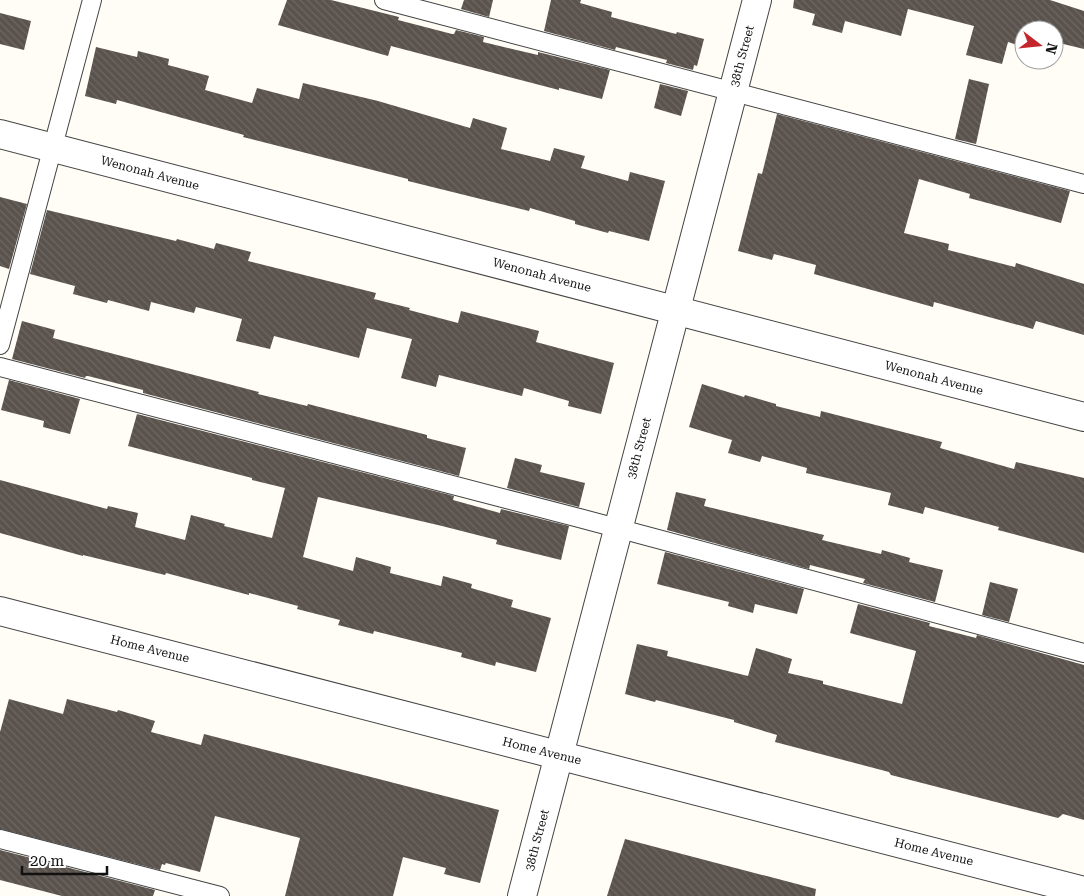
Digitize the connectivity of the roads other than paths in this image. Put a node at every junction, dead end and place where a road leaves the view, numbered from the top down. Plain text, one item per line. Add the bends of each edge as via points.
1 (92, 0) edge
2 (384, 0) edge
3 (757, 0) edge
4 (733, 92) junction
5 (0, 134) edge
6 (54, 148) junction
7 (1084, 184) edge
8 (676, 310) junction
9 (0, 345) edge
10 (0, 367) edge
11 (1084, 417) edge
12 (618, 529) junction
13 (0, 611) edge
14 (1084, 653) edge
15 (559, 755) junction
16 (0, 839) edge
17 (1084, 891) edge
18 (220, 896) edge
19 (522, 896) edge

1 - 6 lane
2 - 4 lane
3 - 4 street, 38th Street
4 - 7 lane
4 - 8 street, 38th Street
5 - 6 street, Wenonah Avenue
6 - 8 street, Wenonah Avenue
6 - 9 lane
8 - 11 street, Wenonah Avenue
8 - 12 street, 38th Street
10 - 12 lane
12 - 14 lane
12 - 15 street, 38th Street
13 - 15 street, Home Avenue
15 - 17 street, Home Avenue
15 - 19 street, 38th Street
16 - 18 lane

